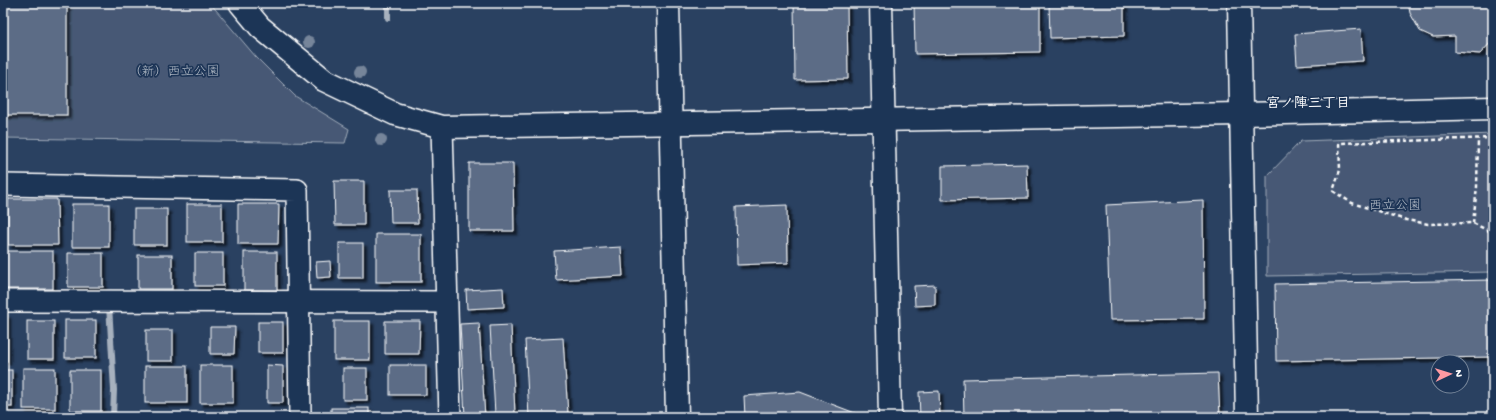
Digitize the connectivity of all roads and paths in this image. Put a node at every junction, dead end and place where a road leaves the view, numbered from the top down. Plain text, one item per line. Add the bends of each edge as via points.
1 (240, 3) edge
2 (668, 3) edge
3 (881, 3) edge
4 (1238, 3) edge
5 (1493, 108) edge
6 (1241, 114) junction
7 (884, 121) junction
8 (671, 124) junction
9 (442, 127) junction
10 (1493, 138) edge
11 (1478, 139) junction
12 (3, 185) edge
13 (1473, 223) junction
14 (1493, 233) edge
15 (3, 301) edge
16 (298, 302) junction
17 (446, 302) junction
18 (300, 417) edge
19 (450, 417) edge
20 (678, 417) edge
21 (890, 417) edge
22 (1247, 417) edge

1 - 9 street via 260,27 324,80 395,114
2 - 8 street
3 - 7 street
4 - 6 street
5 - 6 street
6 - 7 street
6 - 22 street
7 - 8 street
7 - 21 street
8 - 9 street
8 - 20 street
9 - 17 street
10 - 11 path
11 - 13 path
11 - 13 path via 1339,143 1340,170 1333,191 1352,203 1406,220 1428,224
12 - 16 street via 297,190
13 - 14 path
15 - 16 street
16 - 17 street
16 - 18 street
17 - 19 street

